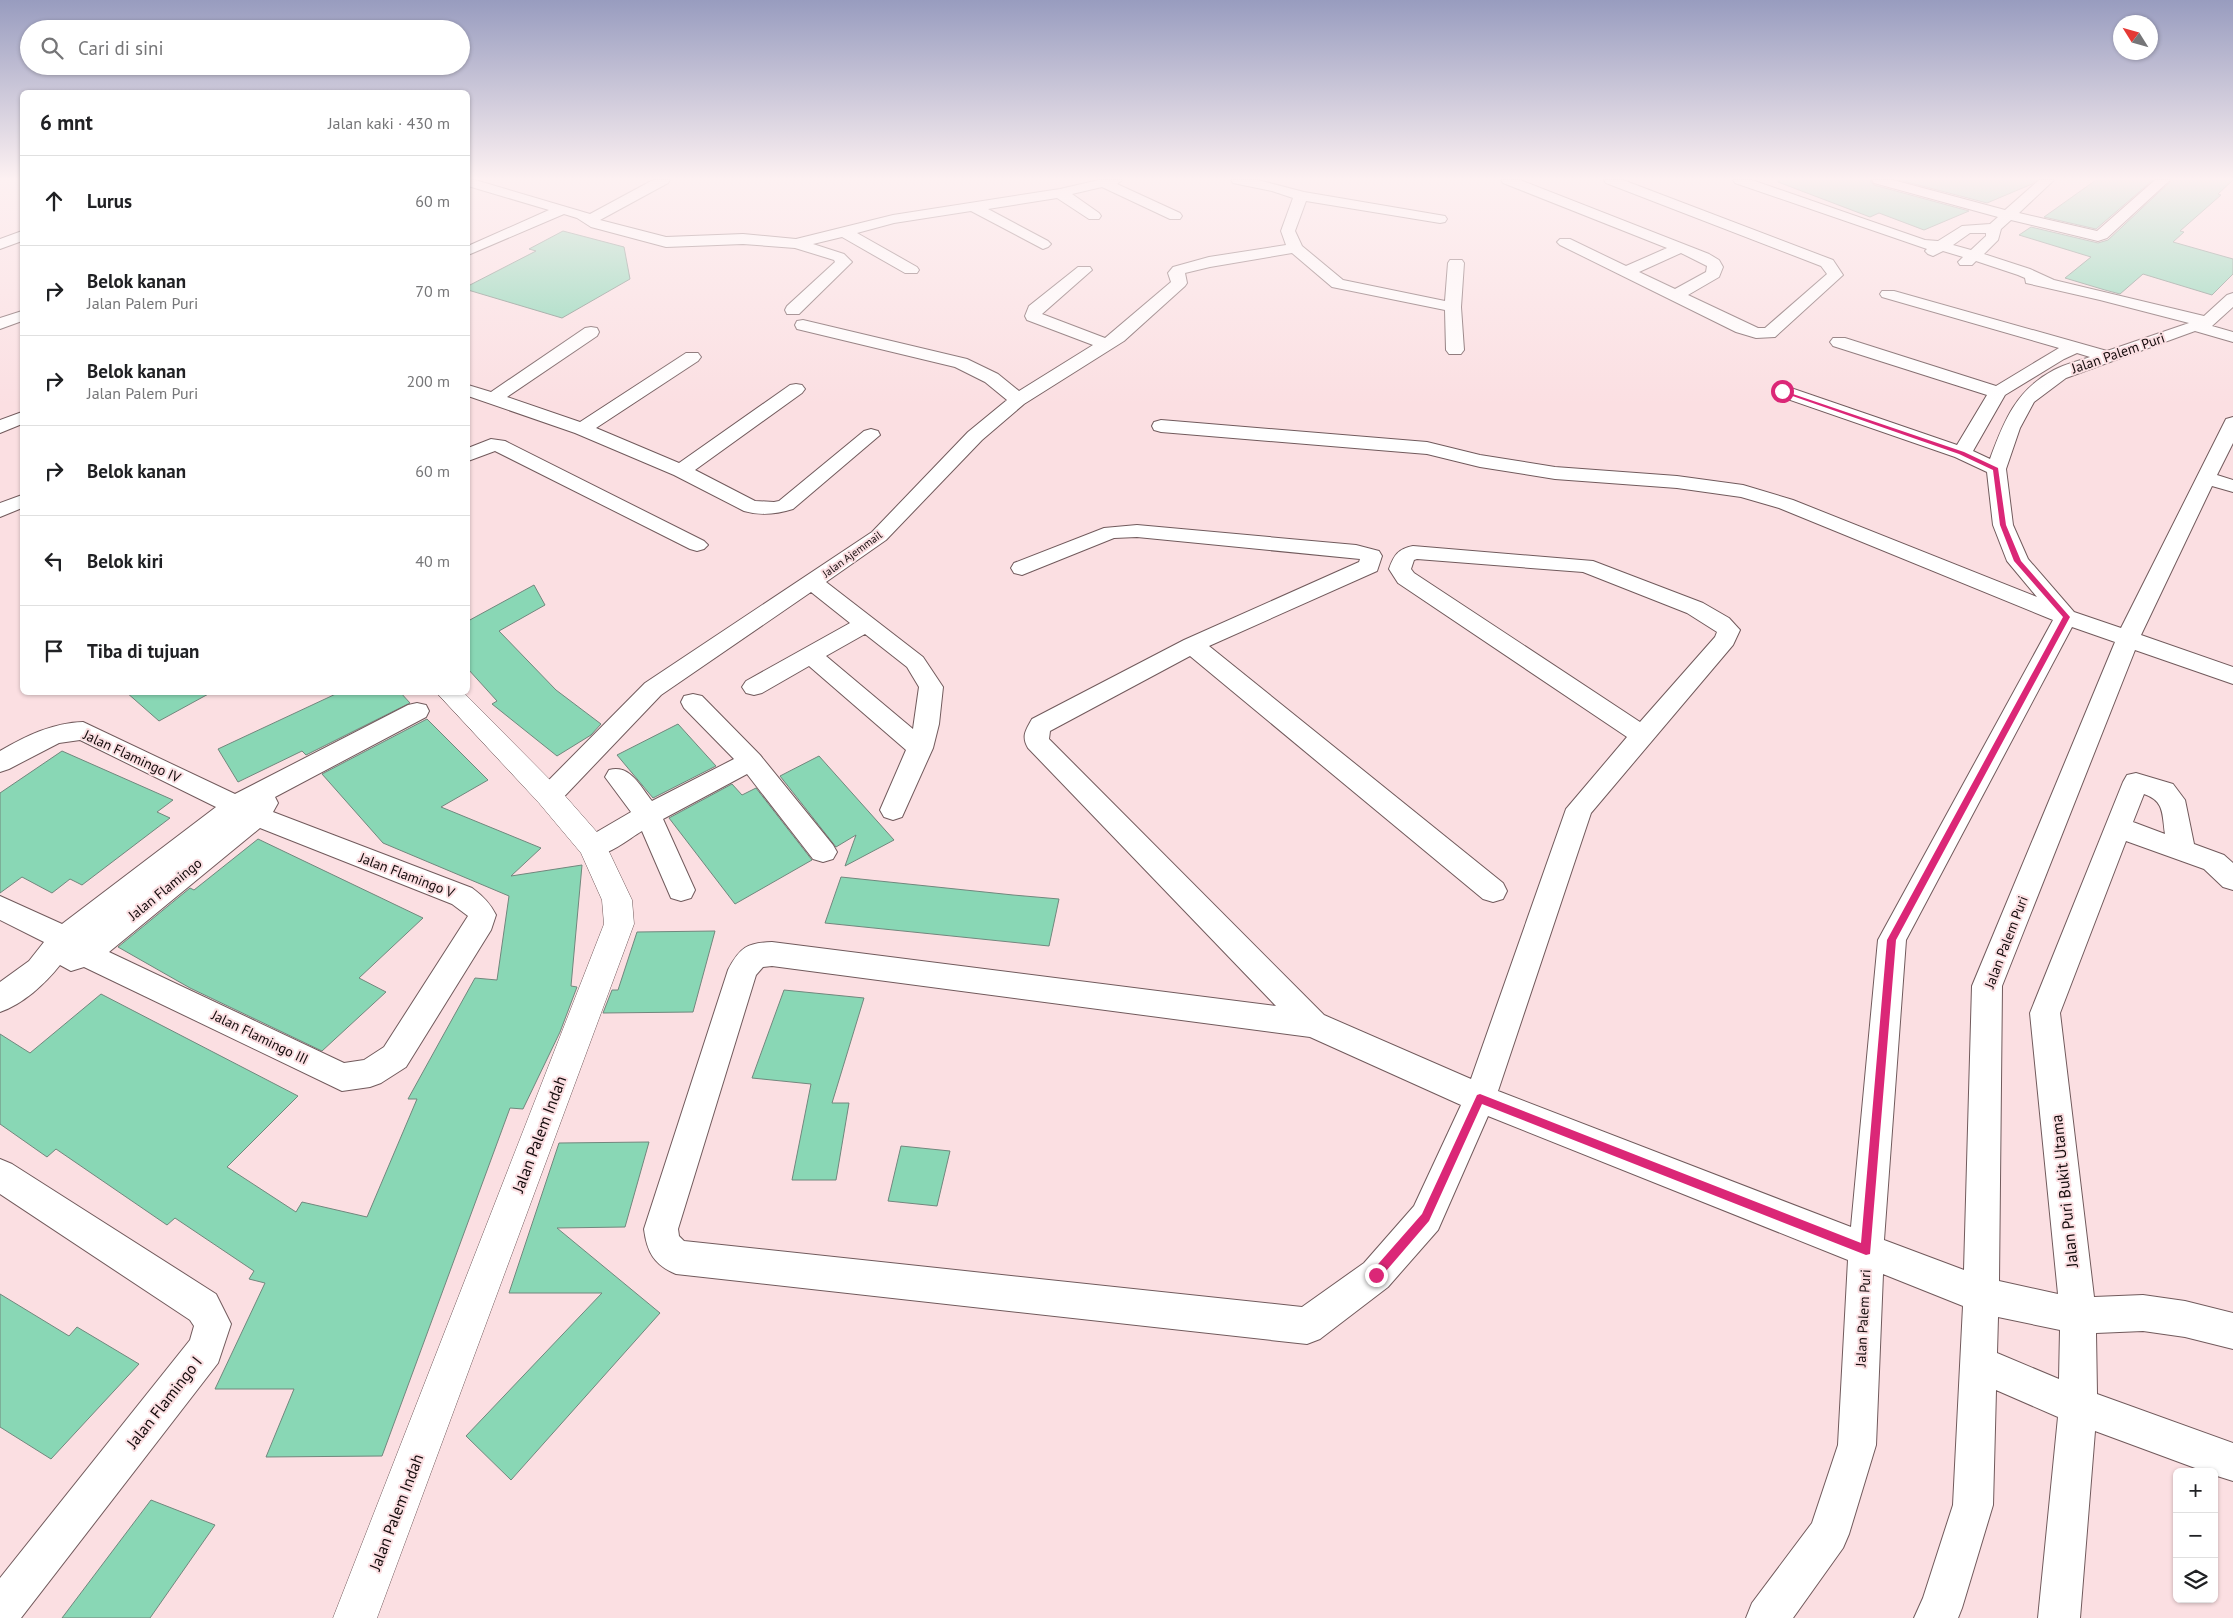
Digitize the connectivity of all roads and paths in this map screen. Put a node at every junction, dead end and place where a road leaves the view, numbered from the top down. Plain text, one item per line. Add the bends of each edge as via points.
1 (834, 256) edge
2 (886, 256) edge
3 (1248, 256) edge
4 (1303, 256) edge
5 (1592, 256) edge
6 (1662, 256) edge
7 (1700, 256) edge
8 (1807, 256) edge
9 (1961, 256) edge
10 (1972, 256) edge
11 (1969, 258) junction
12 (1456, 263) dead end
13 (911, 270) dead end
14 (1084, 270) dead end
15 (1624, 272) junction
16 (1888, 294) dead end
17 (1675, 296) junction
18 (2233, 298) edge
19 (1453, 307) junction
20 (793, 310) dead end
21 (20, 317) edge
22 (2204, 322) junction
23 (0, 324) edge
24 (803, 325) dead end
25 (2233, 325) edge
26 (591, 332) dead end
27 (2233, 337) edge
28 (1839, 342) dead end
29 (1106, 344) junction
30 (2074, 348) junction
31 (1455, 350) dead end
32 (2105, 356) junction
33 (692, 357) dead end
34 (796, 389) dead end
35 (470, 391) edge
36 (1782, 391) dead end
37 (1998, 392) junction
38 (492, 399) junction
39 (1018, 400) junction
40 (20, 419) edge
41 (2233, 423) edge
42 (1161, 426) dead end
43 (0, 427) edge
44 (582, 429) junction
45 (871, 435) dead end
46 (1962, 453) junction
47 (470, 454) edge
48 (1996, 469) junction
49 (681, 471) junction
50 (2209, 472) junction
51 (2233, 474) edge
52 (2233, 486) edge
53 (20, 502) edge
54 (0, 511) edge
55 (697, 545) dead end
56 (1022, 568) dead end
57 (812, 582) junction
58 (2066, 617) junction
59 (866, 624) junction
60 (2128, 638) junction
61 (1192, 645) junction
62 (810, 655) junction
63 (2233, 676) edge
64 (754, 687) dead end
65 (451, 695) edge
66 (693, 702) dead end
67 (417, 711) dead end
68 (1641, 735) junction
69 (920, 748) junction
70 (751, 761) junction
71 (0, 763) edge
72 (618, 777) dead end
73 (549, 796) junction
74 (247, 810) junction
75 (893, 810) dead end
76 (648, 815) junction
77 (2118, 826) junction
78 (593, 847) junction
79 (2182, 850) junction
80 (823, 852) dead end
81 (2233, 879) edge
82 (681, 890) dead end
83 (1493, 891) dead end
84 (0, 907) edge
85 (75, 946) junction
86 (432, 998) joint
87 (0, 999) edge
88 (1313, 1024) junction
89 (1480, 1098) junction
90 (0, 1175) edge
91 (1872, 1253) junction
92 (1974, 1293) junction
93 (2078, 1316) junction
94 (2233, 1331) edge
95 (1978, 1363) junction
96 (2078, 1406) junction
97 (2233, 1462) edge
98 (0, 1611) edge
99 (356, 1618) edge
100 (1767, 1618) edge
101 (1935, 1618) edge
102 (2059, 1618) edge

1 - 20 street via 844,262
2 - 13 street
3 - 29 street, Jalan Ajemmail via 1179,270 1176,273 1179,283
4 - 19 street via 1338,284
5 - 15 street
6 - 15 street
7 - 17 street via 1716,267 1713,274
8 - 17 street via 1826,263 1835,275 1769,333 1742,328
9 - 11 street
10 - 11 street
11 - 22 street via 2018,278
12 - 19 street
14 - 29 street via 1033,316
15 - 17 street
16 - 30 street
18 - 22 street, Jalan Palem Puri
19 - 31 street
21 - 23 street
22 - 25 street
22 - 27 street
22 - 32 street, Jalan Palem Puri
24 - 39 street via 961,363 985,372
26 - 38 street
28 - 37 street
29 - 39 street, Jalan Ajemmail
30 - 32 street
30 - 37 street
32 - 48 street, Jalan Palem Puri via 2060,374 2027,399 2011,428
33 - 44 street
34 - 49 street
35 - 38 street
36 - 46 street
37 - 46 street
38 - 44 street
39 - 57 street, Jalan Ajemmail via 975,436 879,536
40 - 43 street
41 - 50 street, Jalan Palem Puri
42 - 58 street via 1427,448 1480,461 1555,473 1678,482 1743,491 1814,514
44 - 49 street
45 - 49 street via 786,504 776,508 752,507
46 - 48 street
47 - 55 street via 498,445
48 - 58 street, Jalan Palem Puri via 2003,525 2018,561
50 - 51 street
50 - 52 street
50 - 60 street, Jalan Palem Puri
53 - 54 street
56 - 61 street via 1111,532 1138,531 1356,551 1370,556 1369,566
57 - 59 street
57 - 73 street, Jalan Ajemmail via 653,689
58 - 60 street
58 - 91 street, Jalan Palem Puri via 1892,940
59 - 62 street
59 - 69 street via 915,662 930,687 927,724
60 - 63 street
60 - 92 street, Jalan Palem Puri via 1987,986
61 - 83 street
61 - 88 street via 1040,725 1037,742
62 - 64 street
62 - 69 street
65 - 73 street, Jalan Palem Indah
66 - 70 street
67 - 74 street, Jalan Flamingo via 274,787
68 - 68 street via 1406,578 1400,569 1404,556 1412,552 1585,566 1718,620 1729,630 1725,640
68 - 89 street via 1579,809
69 - 75 street
70 - 76 street
70 - 80 street
71 - 74 street, Jalan Flamingo IV via 61,732 83,731
72 - 76 street
73 - 78 street, Jalan Palem Indah
74 - 85 street, Jalan Flamingo
74 - 86 street, Jalan Flamingo V via 462,896 476,906 482,915 481,922
76 - 78 street
76 - 82 street
77 - 79 street
77 - 79 street, Jalan Puri Bukit Utama via 2136,782 2168,794
77 - 93 street, Jalan Puri Bukit Utama via 2045,1013
78 - 99 street, Jalan Palem Indah via 617,900 619,924
79 - 81 street via 2214,862
84 - 85 street
85 - 86 street, Jalan Flamingo III via 342,1077 370,1073 395,1057
85 - 87 street, Jalan Flamingo
88 - 89 street
88 - 89 street via 772,954 755,955 743,970 661,1229 664,1244 676,1257 1307,1326 1376,1275 1426,1218
89 - 91 street
90 - 98 street, Jalan Flamingo I via 203,1307 213,1324 204,1350
91 - 92 street
91 - 100 street, Jalan Palem Puri via 1857,1445 1829,1534
92 - 93 street
92 - 95 street, Jalan Palem Puri
93 - 94 street via 2143,1312
93 - 96 street, Jalan Puri Bukit Utama
95 - 96 street
95 - 101 street, Jalan Palem Puri via 1973,1505
96 - 97 street
96 - 102 street, Jalan Puri Bukit Utama

